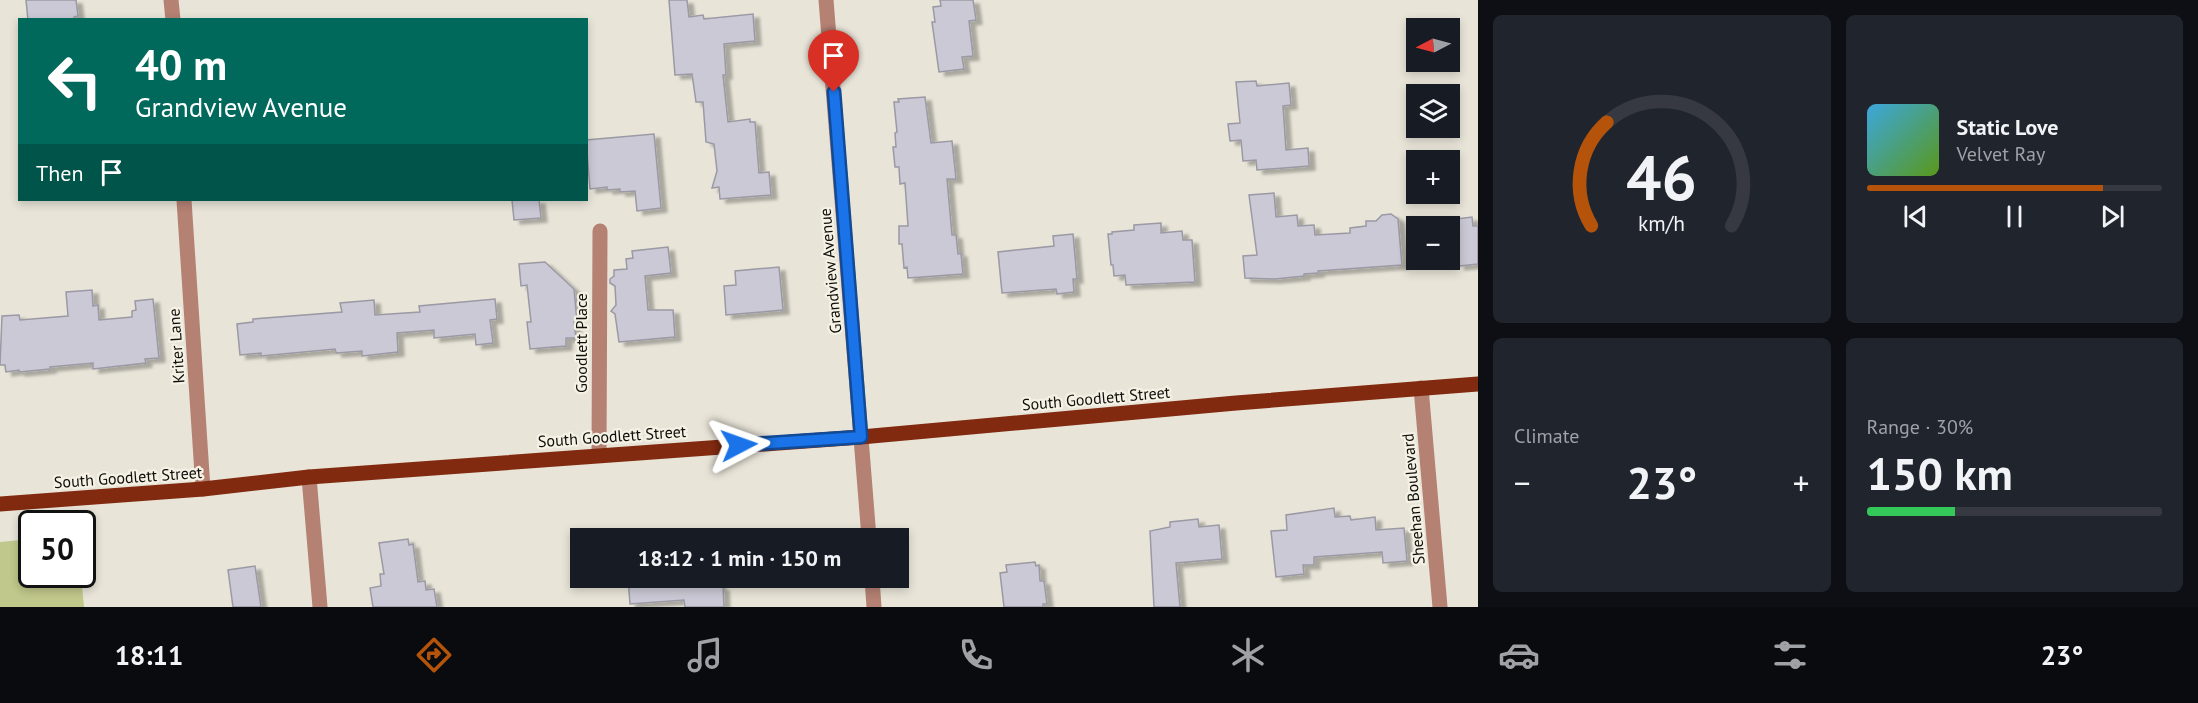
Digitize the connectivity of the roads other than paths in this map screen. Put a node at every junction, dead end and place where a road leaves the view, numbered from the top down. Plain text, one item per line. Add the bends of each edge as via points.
1 (171, 0) edge
2 (826, 0) edge
3 (172, 18) edge
4 (184, 201) edge
5 (600, 231) dead end
6 (1478, 384) edge
7 (1421, 388) junction
8 (861, 437) junction
9 (599, 455) junction
10 (309, 477) junction
11 (203, 489) junction
12 (0, 504) edge
13 (868, 528) edge
14 (873, 588) edge
15 (320, 607) edge
16 (874, 607) edge
17 (1440, 607) edge

1 - 3 street
2 - 8 street, Grandview Avenue
4 - 11 street, Kriter Lane
5 - 9 street, Goodlett Place
6 - 7 main road, South Goodlett Street
7 - 8 main road, South Goodlett Street
7 - 17 street, Sheehan Boulevard
8 - 9 main road, South Goodlett Street
8 - 13 street, Grandview Avenue
9 - 10 main road, South Goodlett Street
10 - 11 main road, South Goodlett Street
10 - 15 street
11 - 12 main road, South Goodlett Street
14 - 16 street

